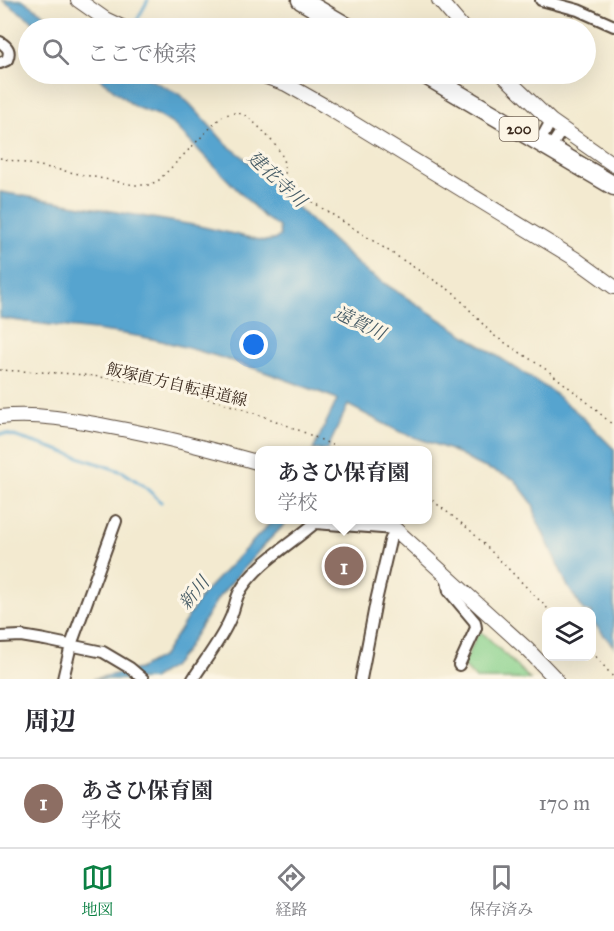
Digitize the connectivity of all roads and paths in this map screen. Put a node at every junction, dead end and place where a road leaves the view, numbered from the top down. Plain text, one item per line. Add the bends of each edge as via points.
1 (78, 0) edge
2 (301, 0) edge
3 (439, 0) edge
4 (541, 0) edge
5 (560, 2) edge
6 (584, 12) junction
7 (104, 18) edge
8 (332, 18) edge
9 (454, 18) edge
10 (573, 18) edge
11 (614, 26) edge
12 (0, 42) edge
13 (0, 63) edge
14 (286, 84) edge
15 (441, 84) edge
16 (512, 84) edge
17 (556, 126) junction
18 (545, 144) junction
19 (0, 158) edge
20 (614, 165) edge
21 (614, 186) edge
22 (614, 287) edge
23 (0, 370) edge
24 (0, 417) edge
25 (614, 426) edge
26 (334, 446) edge
27 (255, 462) edge
28 (432, 500) edge
29 (116, 521) dead end
30 (314, 524) edge
31 (343, 524) edge
32 (387, 524) edge
33 (395, 530) junction
34 (446, 575) junction
35 (546, 607) edge
36 (0, 636) edge
37 (71, 645) junction
38 (596, 658) edge
39 (459, 665) dead end
40 (63, 678) edge
41 (614, 678) edge
42 (143, 679) edge
43 (193, 679) edge
44 (361, 679) edge
45 (556, 679) edge

1 - 7 street
2 - 8 highway
3 - 9 street
4 - 5 street
5 - 6 street
6 - 10 path
6 - 11 street
12 - 13 street via 9,53 8,60
14 - 22 street via 574,258
15 - 18 highway, 200
16 - 17 street
17 - 18 street
17 - 20 street
18 - 21 highway, 200
19 - 25 path via 148,185 158,181 221,117 230,113 243,115 278,147 291,188 454,293 493,335 547,370
23 - 26 path, 飯塚直方自転車道線 via 92,376 158,387 260,415
24 - 27 street via 81,421
28 - 35 path via 470,530
29 - 37 street
30 - 43 street via 288,542 239,592 230,620
31 - 33 street
32 - 33 street
33 - 34 street
33 - 44 street
34 - 39 street via 449,591 476,628
34 - 45 street
36 - 37 street
37 - 40 street
37 - 42 street via 104,652
38 - 41 path

